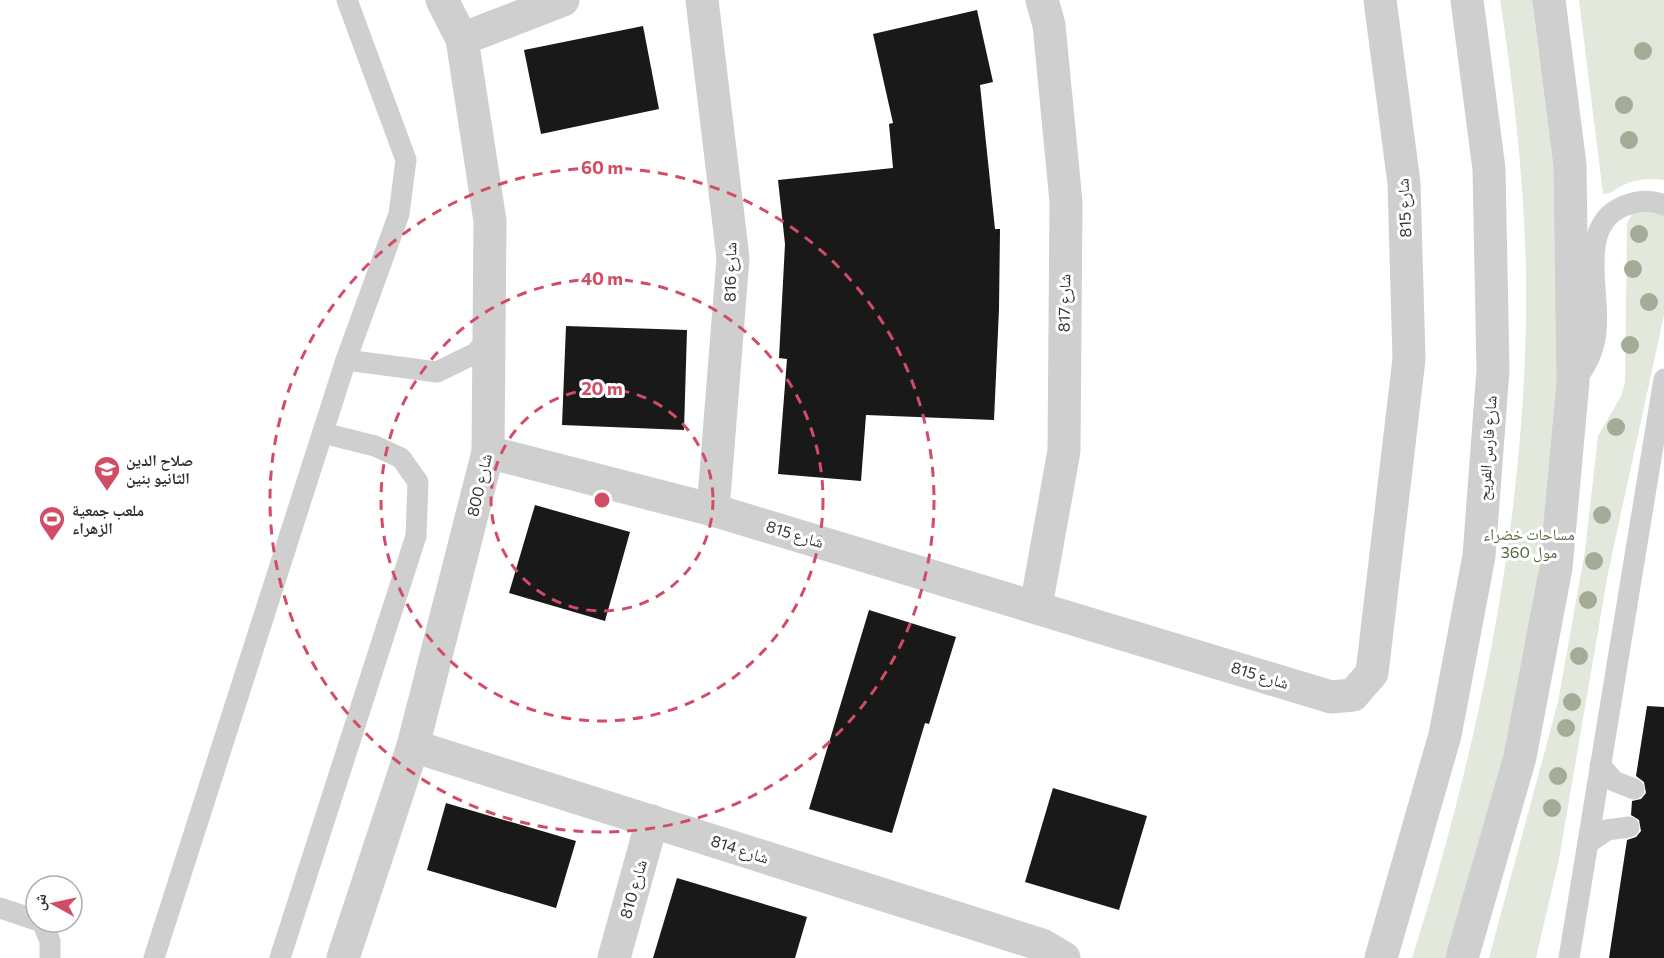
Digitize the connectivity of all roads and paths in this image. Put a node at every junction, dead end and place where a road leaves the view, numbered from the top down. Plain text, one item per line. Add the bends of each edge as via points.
1 (347, 0) edge
2 (442, 0) edge
3 (563, 0) edge
4 (702, 0) edge
5 (1042, 0) edge
6 (1380, 0) edge
7 (1467, 0) edge
8 (1549, 0) edge
9 (462, 39) junction
10 (1664, 205) edge
11 (489, 336) junction
12 (346, 360) junction
13 (1664, 379) edge
14 (1573, 382) junction
15 (323, 433) junction
16 (488, 452) junction
17 (713, 510) junction
18 (1036, 606) junction
19 (413, 746) junction
20 (1600, 765) junction
21 (1634, 789) dead end
22 (652, 821) junction
23 (1629, 827) dead end
24 (1588, 843) junction
25 (0, 908) edge
26 (24, 916) edge
27 (47, 934) edge
28 (50, 958) edge
29 (154, 958) edge
30 (280, 958) edge
31 (343, 958) edge
32 (614, 958) edge
33 (1064, 958) edge
34 (1381, 958) edge
35 (1462, 958) edge
36 (1569, 958) edge

1 - 12 lane via 405,159 399,214
2 - 9 street, شارع 800
3 - 9 street
4 - 17 street, شارع 816 via 733,258
5 - 18 street, شارع 817 via 1049,25 1066,202 1064,451
6 - 18 street, شارع 815 via 1404,183 1409,359 1372,673 1353,695 1331,698
7 - 34 street, شارع فارس الفريح via 1490,204 1493,370 1479,556 1445,735
8 - 14 street via 1570,165
9 - 11 street, شارع 800 via 490,221
10 - 14 lane via 1636,201 1617,209 1602,224 1594,243 1597,330 1585,367
11 - 12 lane via 476,353 437,372
11 - 16 street, شارع 800
12 - 15 lane
13 - 20 lane
14 - 35 street via 1556,567 1525,735
15 - 29 lane
15 - 30 lane via 375,446 401,458 418,482 416,536
16 - 17 street, شارع 815
16 - 19 street, شارع 800
17 - 18 street, شارع 815
19 - 22 street, شارع 814
19 - 31 street, شارع 800
20 - 21 lane via 1614,781
20 - 24 lane
22 - 32 street, شارع 810
22 - 33 street, شارع 814 via 1042,945
23 - 24 lane via 1607,830
24 - 36 lane
25 - 26 lane
27 - 28 lane

